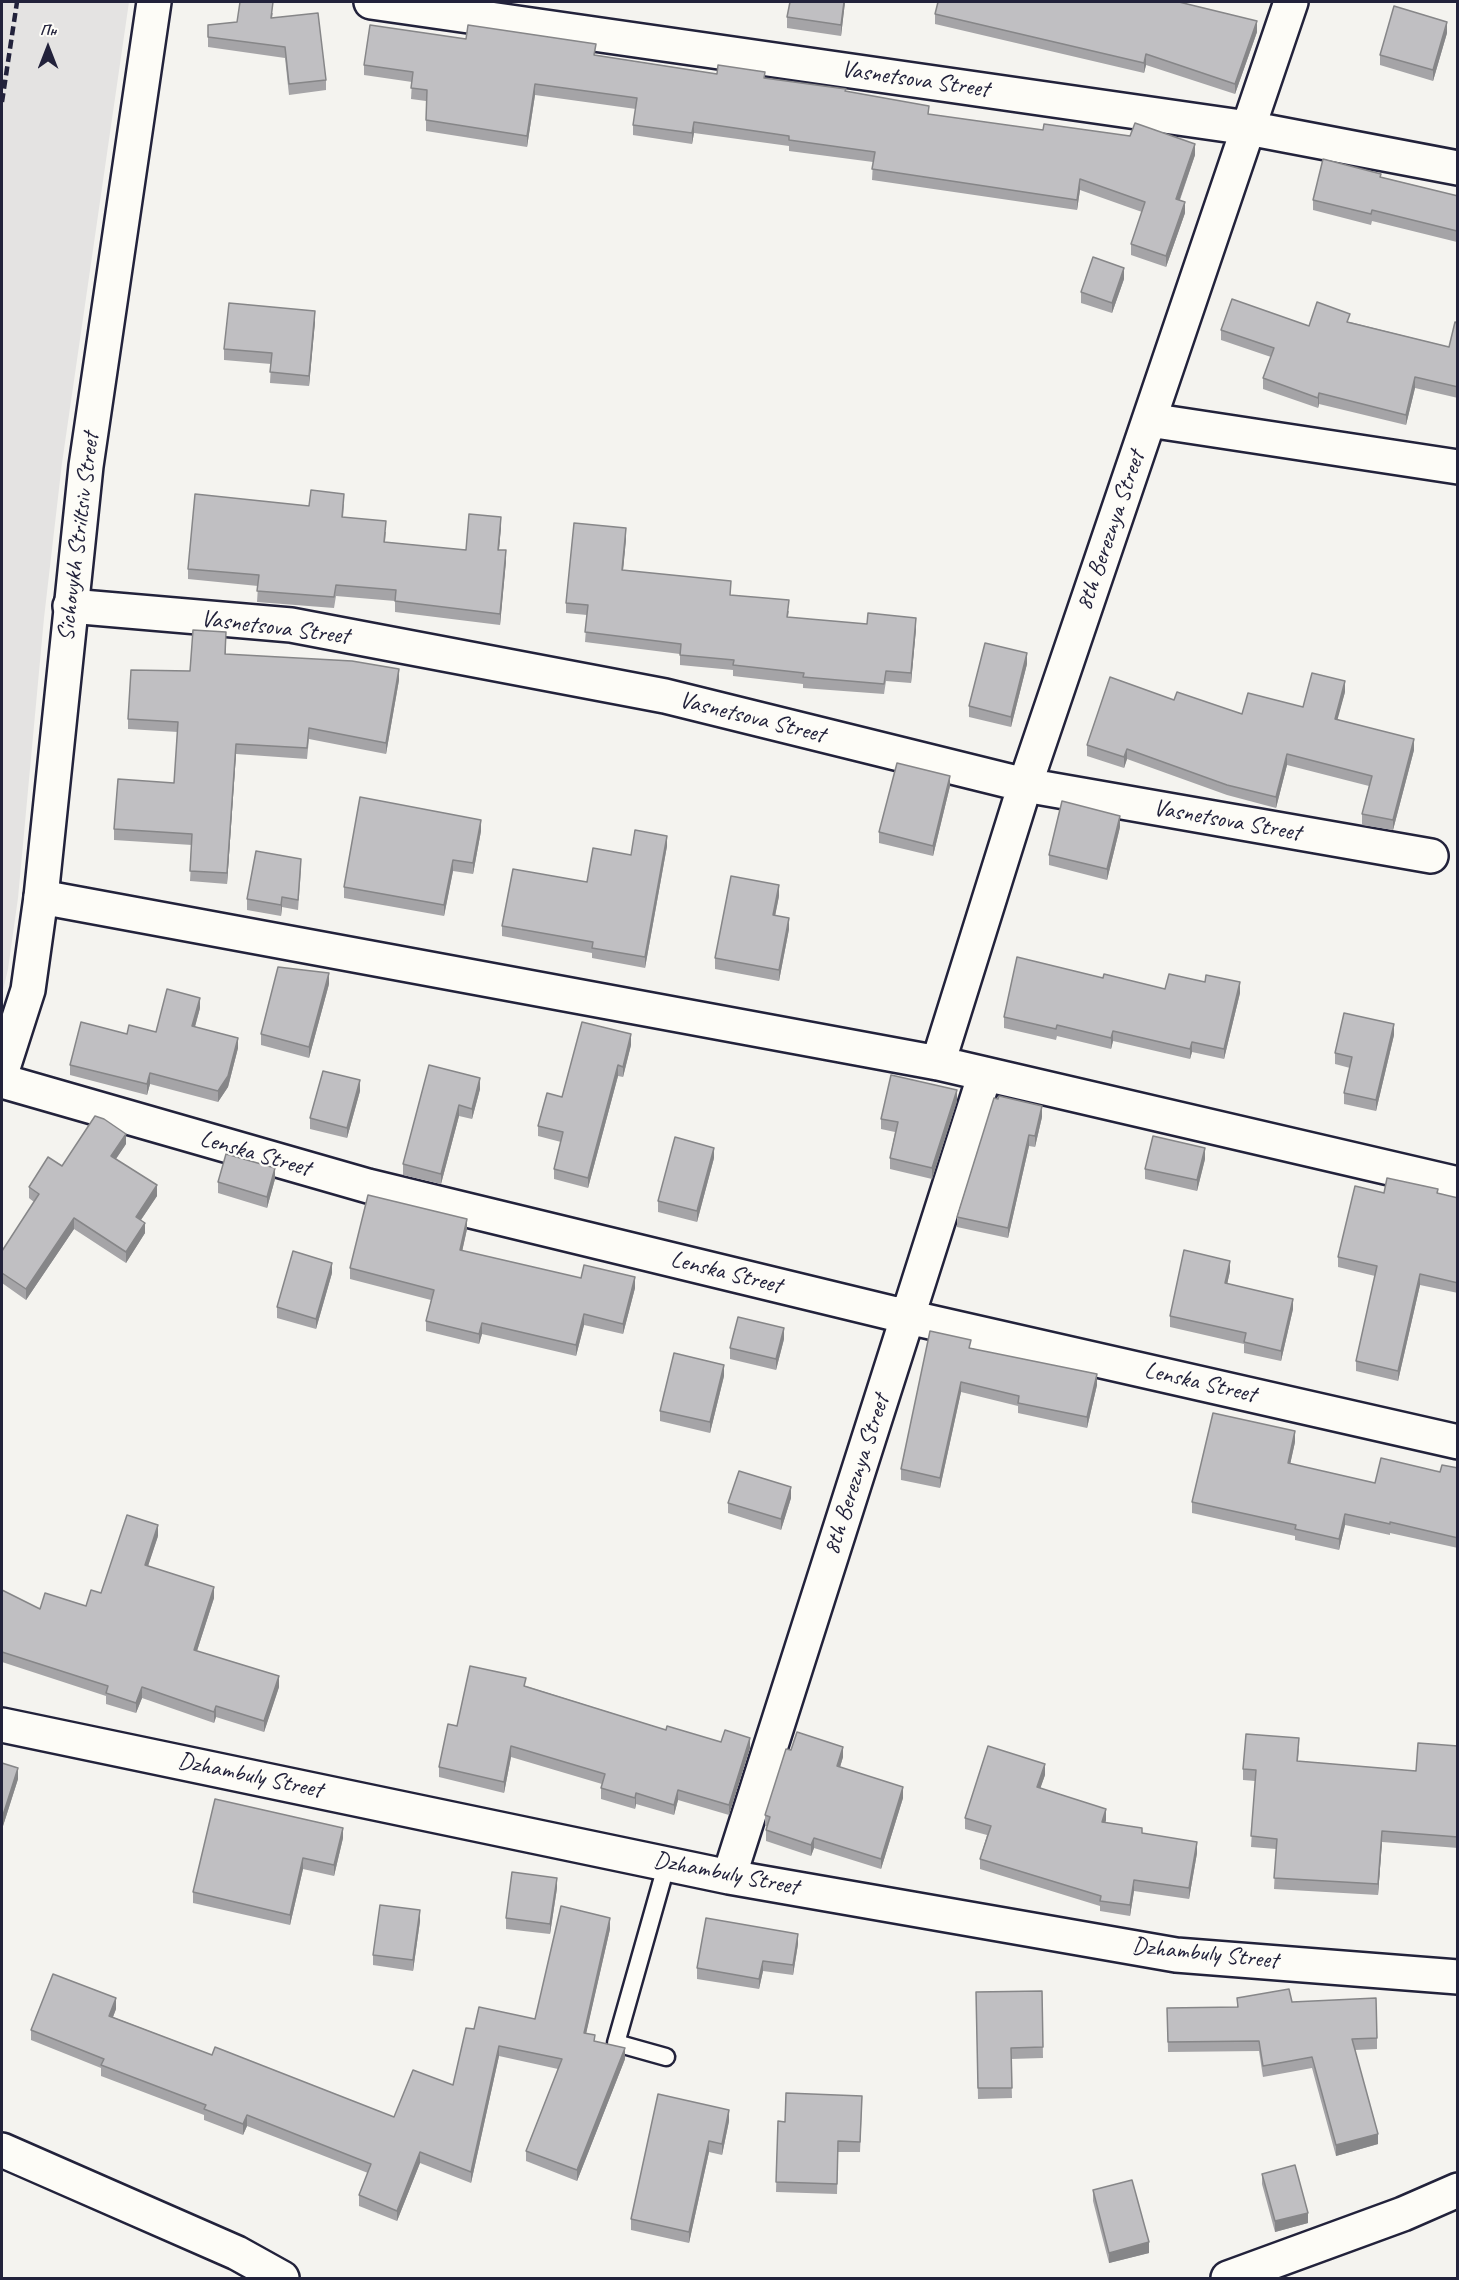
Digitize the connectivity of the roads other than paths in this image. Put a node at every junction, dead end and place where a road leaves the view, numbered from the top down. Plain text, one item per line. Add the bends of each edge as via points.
1 (154, 2) edge
2 (372, 2) edge
3 (1291, 2) edge
4 (1248, 128) junction
5 (1458, 168) edge
6 (1149, 420) junction
7 (1458, 467) edge
8 (70, 606) junction
9 (1025, 785) junction
10 (1431, 856) dead end
11 (41, 897) junction
12 (938, 1063) junction
13 (2, 1071) edge
14 (985, 1074) junction
15 (2, 1081) edge
16 (1458, 1184) edge
17 (908, 1317) junction
18 (1458, 1442) edge
19 (2, 1725) edge
20 (667, 1863) junction
21 (729, 1876) junction
22 (1458, 1977) edge
23 (666, 2057) dead end
24 (2, 2150) edge
25 (1458, 2190) edge
26 (282, 2278) edge
27 (1228, 2278) edge

1 - 8 street, Sichovykh Striltsiv Street via 86,466
2 - 4 street, Vasnetsova Street
3 - 4 street, 8th Bereznya Street
4 - 5 street, Vasnetsova Street
4 - 6 street, 8th Bereznya Street
6 - 7 street
6 - 9 street, 8th Bereznya Street
8 - 9 street, Vasnetsova Street via 303,627 665,696
8 - 11 street, Sichovykh Striltsiv Street
9 - 10 street, Vasnetsova Street
9 - 12 street, 8th Bereznya Street
11 - 12 street
11 - 13 street, Sichovykh Striltsiv Street via 28,990
12 - 14 street
14 - 16 street
14 - 17 street, 8th Bereznya Street
15 - 17 street, Lenska Street via 368,1186
17 - 18 street, Lenska Street
17 - 21 street, 8th Bereznya Street
19 - 20 street, Dzhambuly Street
20 - 21 street, Dzhambuly Street
20 - 23 lane via 616,2043
21 - 22 street, Dzhambuly Street via 1176,1955
24 - 26 street via 237,2253
25 - 27 street

